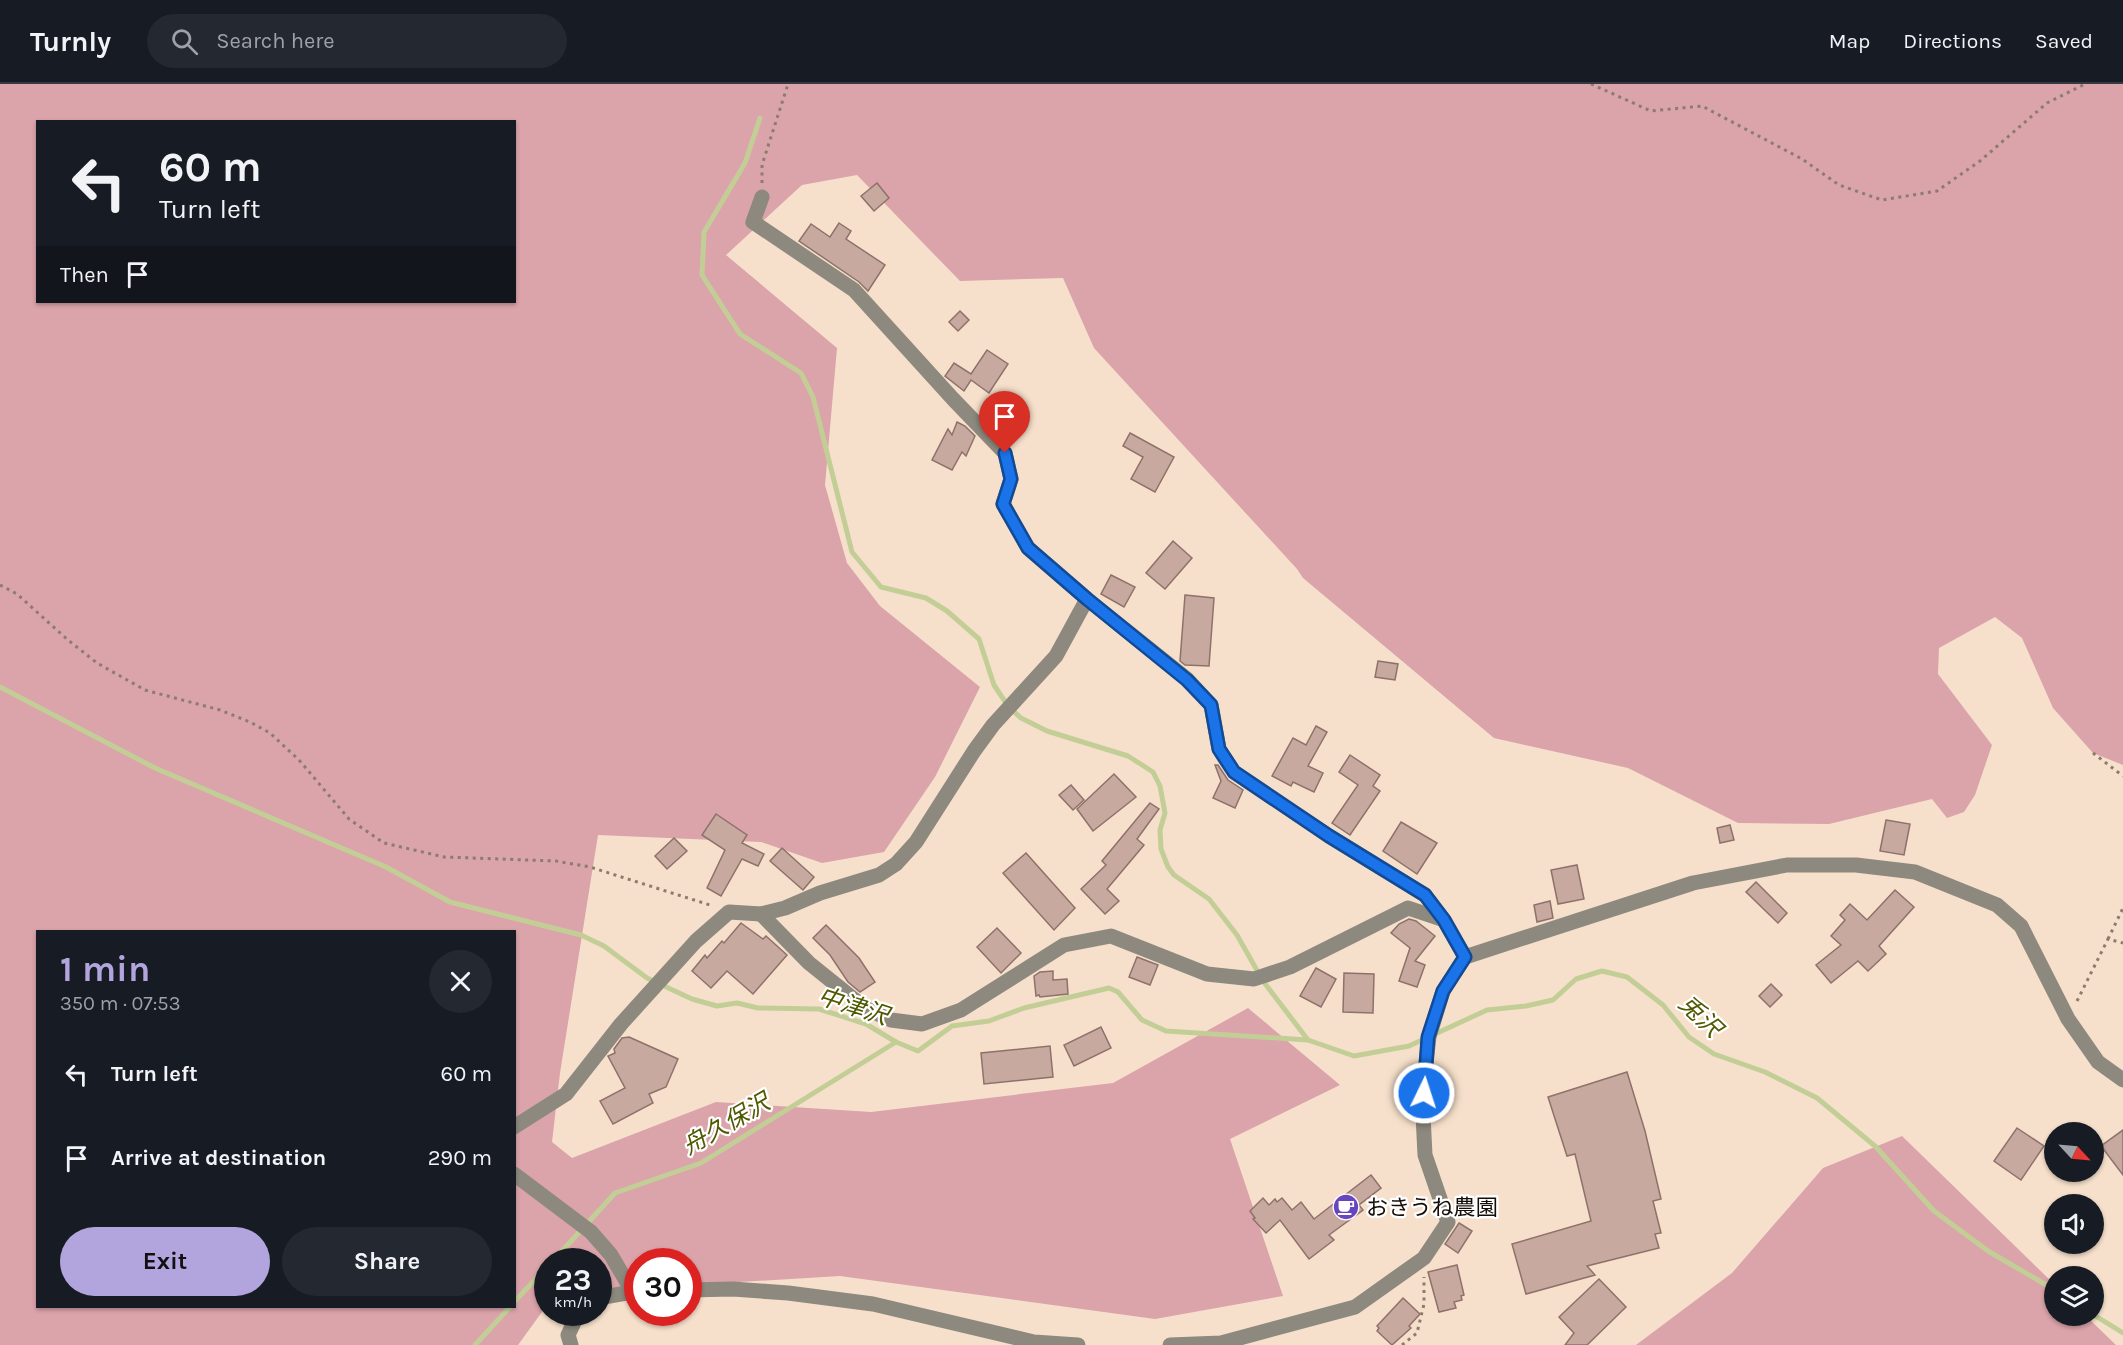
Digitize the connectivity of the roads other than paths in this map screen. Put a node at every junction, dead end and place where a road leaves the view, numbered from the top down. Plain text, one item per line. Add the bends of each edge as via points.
1 (762, 197) road end
2 (1087, 599) junction
3 (761, 914) junction
4 (1444, 920) junction
5 (1465, 957) junction
6 (2123, 1080) edge
7 (516, 1126) edge
8 (516, 1176) edge
9 (624, 1275) edge
10 (702, 1290) edge
11 (572, 1326) edge
12 (571, 1345) edge
13 (1078, 1345) edge
14 (1170, 1345) edge

1 - 2 street via 753,222 854,290 1005,453 1011,479 1003,504 1028,548
2 - 3 street via 1056,656 993,725 916,842 896,864 879,876
2 - 4 street via 1187,680 1211,705 1219,749 1234,772 1425,895
3 - 4 street via 809,963 865,1008 891,1020 922,1024 961,1010 1064,945 1111,936 1207,974 1254,979 1290,967 1408,908
3 - 7 street via 729,912 696,940 621,1024 566,1094
4 - 5 street
5 - 6 street via 1693,883 1787,865 1856,865 1916,872 1997,905 2021,926 2068,1018 2098,1062
5 - 14 street via 1443,991 1428,1037 1423,1115 1425,1155 1448,1222 1424,1258 1355,1307 1221,1342
8 - 9 street via 591,1232
10 - 13 street via 788,1293 873,1304 1034,1342
11 - 12 street via 568,1335

